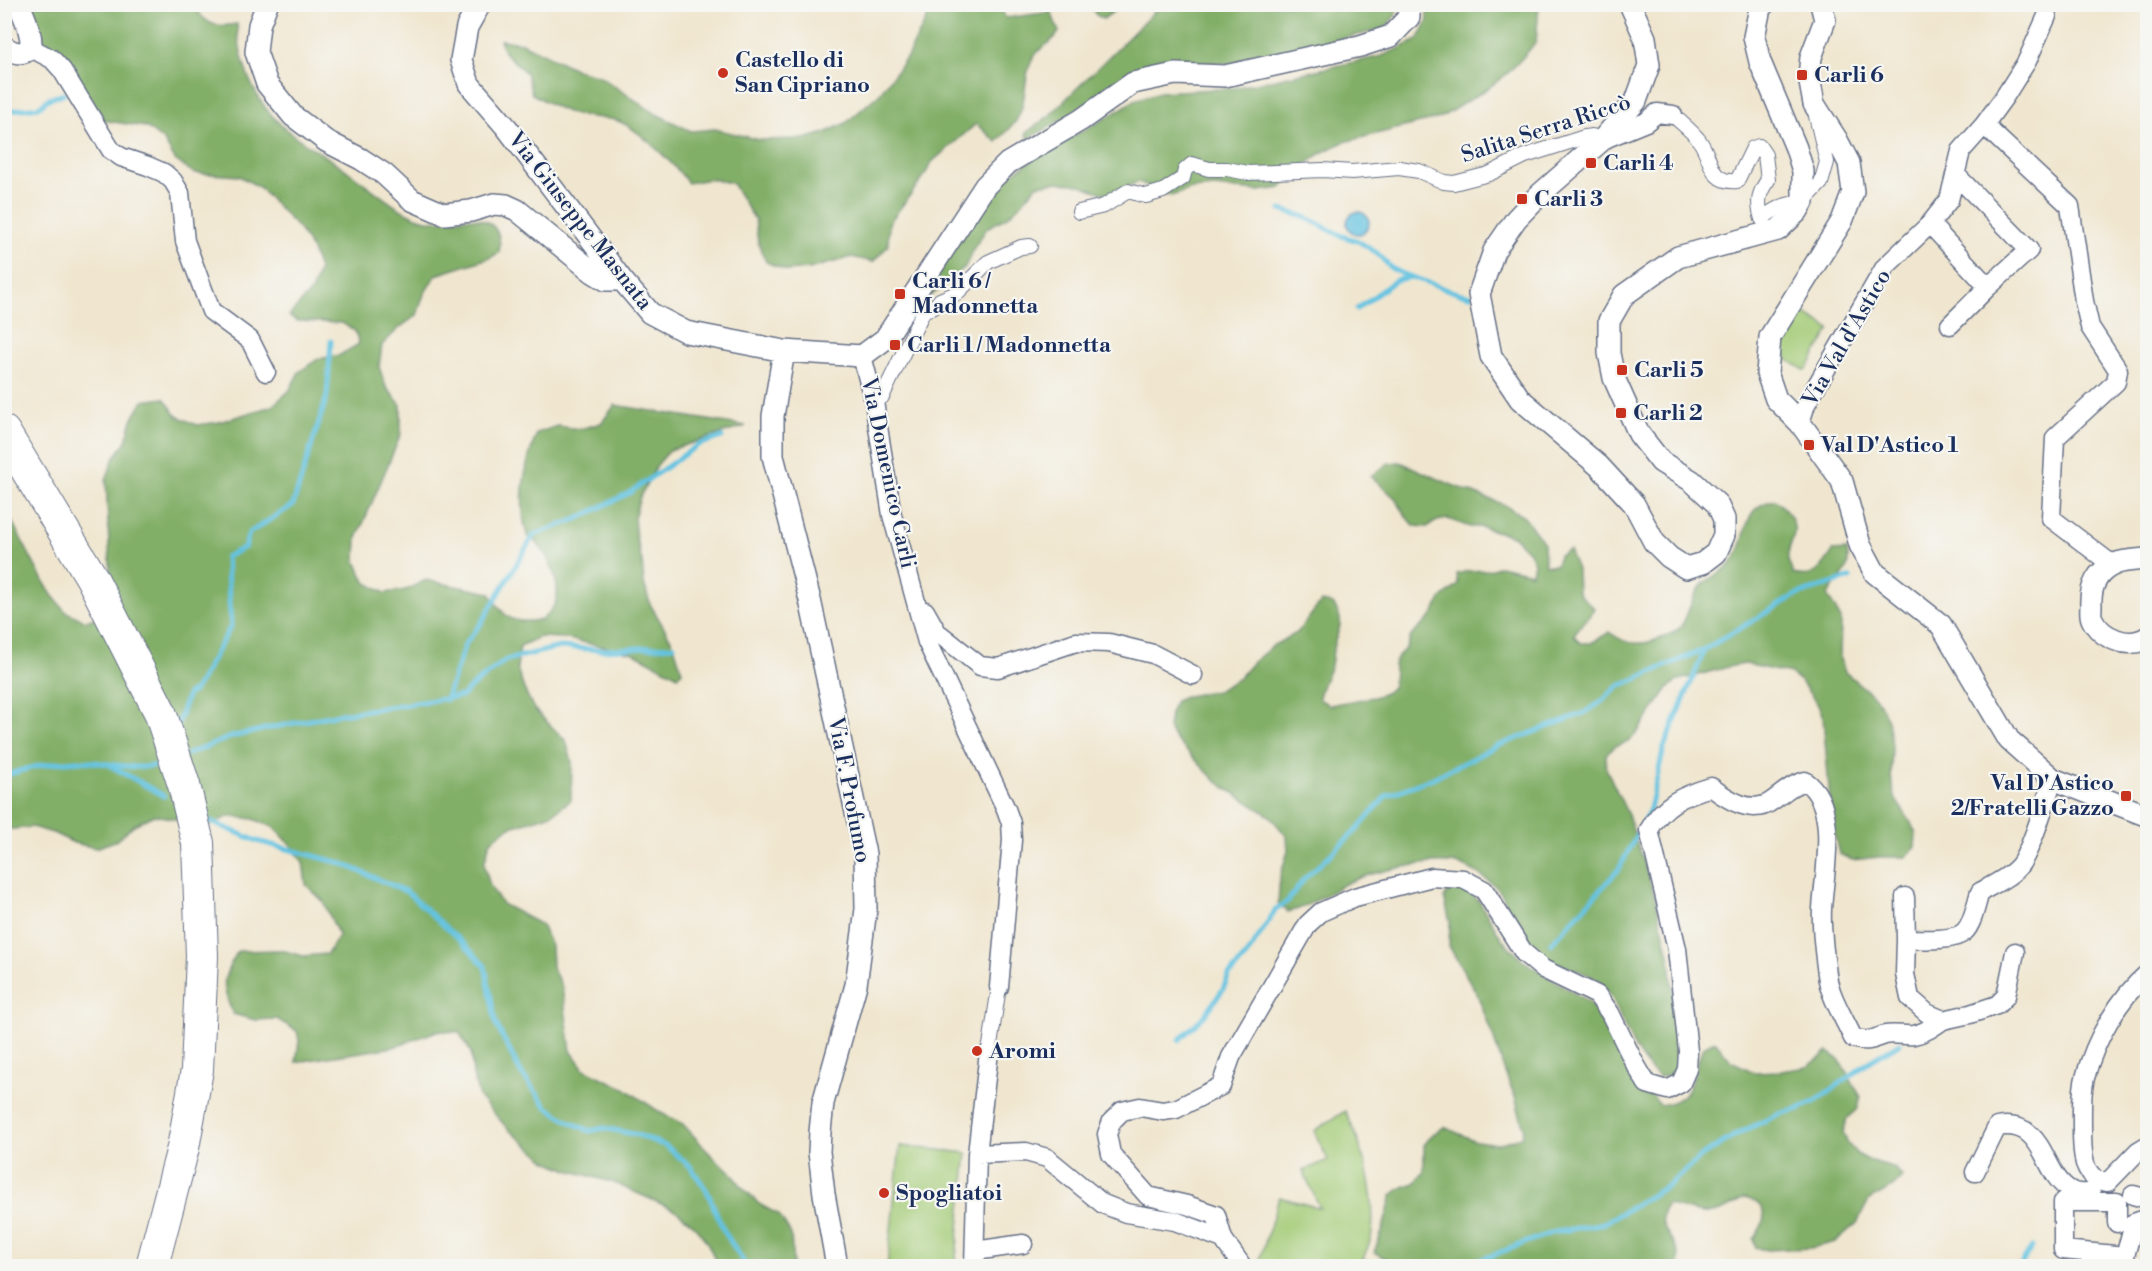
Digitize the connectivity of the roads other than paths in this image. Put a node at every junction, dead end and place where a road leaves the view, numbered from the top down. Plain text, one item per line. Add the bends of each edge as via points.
1 (19, 4) edge
2 (267, 4) edge
3 (480, 4) edge
4 (1409, 4) edge
5 (1630, 4) edge
6 (1764, 4) edge
7 (1821, 4) edge
8 (2047, 16) dead end
9 (4, 47) edge
10 (31, 48) junction
11 (1814, 104) junction
12 (1673, 115) joint
13 (1984, 125) junction
14 (1602, 140) junction
15 (1955, 174) junction
16 (1803, 202) junction
17 (1079, 212) dead end
18 (1930, 224) junction
19 (1030, 246) dead end
20 (622, 280) junction
21 (1988, 287) junction
22 (1950, 325) dead end
23 (784, 351) junction
24 (862, 356) junction
25 (266, 372) dead end
26 (874, 402) junction
27 (1800, 423) junction
28 (4, 432) edge
29 (2148, 559) edge
30 (2115, 564) junction
31 (914, 591) junction
32 (2148, 637) edge
33 (1193, 675) dead end
34 (2053, 779) junction
35 (2148, 816) edge
36 (1905, 897) dead end
37 (1906, 939) junction
38 (2015, 952) dead end
39 (2148, 973) edge
40 (999, 987) joint
41 (1943, 1020) junction
42 (989, 1052) joint
43 (2148, 1145) edge
44 (977, 1154) junction
45 (2129, 1161) junction
46 (1975, 1172) dead end
47 (2148, 1218) edge
48 (2117, 1223) dead end
49 (1222, 1239) junction
50 (1023, 1244) dead end
51 (974, 1259) edge
52 (152, 1266) edge
53 (837, 1266) edge
54 (1242, 1266) edge

1 - 10 street via 29,28
2 - 20 street via 259,25 256,52 267,84 293,116 326,141 384,174 412,200 444,214 506,205 593,272 606,280
3 - 20 street, Via Giuseppe Masnata via 466,27 461,60 470,84
4 - 24 street, Via Domenico Carli via 1409,17 1391,36 1360,46 1225,76 1175,74 1132,83 1081,120 1008,163 985,186 885,339
5 - 14 street via 1645,38 1649,65 1636,101
6 - 16 street via 1754,37 1803,171
7 - 11 street via 1825,20 1811,57 1809,77
8 - 13 street, Via Val d'Astico via 2027,61
9 - 10 street via 18,53
10 - 25 street via 52,59 62,70 111,150 164,173 173,181 180,193 185,241 211,311 250,340
11 - 16 street via 1827,162 1821,183
11 - 27 street, Via Val d'Astico via 1849,163 1853,192 1842,221 1770,337 1767,373 1776,399
12 - 14 street, Salita Serra Riccò via 1657,112 1646,122
12 - 16 street, Salita Serra Riccò via 1700,140 1717,177 1725,182 1737,181 1753,148 1759,146 1765,155 1768,180 1759,192 1762,219 1775,208
13 - 15 street, Via Val d'Astico via 1961,151
13 - 30 street via 2070,206 2090,327 2118,370 2116,382 2055,438 2051,518
14 - 16 street via 1537,197 1494,251 1479,294 1491,356 1520,399 1599,466 1634,504 1654,542 1686,568 1703,563 1716,553 1724,535 1724,519 1717,504 1692,481 1661,462 1639,434 1614,378 1609,321 1624,295 1678,257 1778,230
14 - 17 street, Salita Serra Riccò via 1585,137 1525,156 1489,174 1454,183 1399,168 1248,173 1192,164 1182,178 1163,191 1146,196 1128,191 1104,206
15 - 18 street, Via Val d'Astico via 1949,200
15 - 21 street via 2029,250
18 - 21 street
18 - 27 street, Via Val d'Astico via 1885,267 1806,404
19 - 26 street via 988,262 957,292 924,310 882,397
20 - 23 street, Via Giuseppe Masnata via 650,313 686,332
21 - 22 street
23 - 24 street, Via Giuseppe Masnata
23 - 53 street, Via F. Profumo via 773,416 773,456 810,600 865,854 866,909 856,985 823,1103 820,1132 824,1194
24 - 26 street, Via Domenico Carli
26 - 31 street, Via Domenico Carli via 892,515
27 - 34 street, Via Val d'Astico via 1842,481 1860,545 1875,573 1941,625 2009,740
28 - 52 highway via 92,578 160,712 198,843 202,956 197,1070 183,1148
29 - 30 street
30 - 32 street via 2099,575 2090,591 2091,618 2104,634 2124,642
31 - 33 street via 937,632 980,666 998,668 1076,642 1087,642 1153,654
31 - 40 street, Via Domenico Carli via 927,642 1011,823
34 - 35 street, Via Val d'Astico
34 - 37 street via 2019,866 1980,892 1963,933 1947,938
36 - 37 street
37 - 41 street via 1905,974 1910,998
38 - 41 street via 2006,996 1997,1005
39 - 45 street via 2118,1007 2098,1040 2084,1080 2082,1140 2087,1169 2096,1180 2108,1182
40 - 42 street, Via Domenico Carli
41 - 49 street via 1914,1035 1886,1035 1862,1041 1853,1038 1827,977 1822,911 1828,840 1823,805 1815,788 1805,782 1789,786 1770,803 1754,807 1732,802 1711,787 1702,789 1686,794 1658,815 1650,830 1677,950 1688,1051 1681,1083 1667,1090 1647,1084 1597,995 1543,969 1524,953 1484,890 1463,879 1432,877 1355,897 1321,912 1308,924 1231,1057 1221,1086 1176,1109 1163,1112 1140,1107 1122,1111 1109,1127 1111,1154 1148,1196 1216,1215
42 - 44 street, Via Domenico Carli
43 - 45 street
44 - 49 street via 1026,1152 1047,1158 1103,1204 1126,1214 1175,1221
44 - 51 street, Via Domenico Carli
45 - 46 street via 2118,1190 2071,1191 2055,1175 2039,1144 2018,1127 2008,1125 1997,1127
47 - 48 street via 2134,1223 2125,1256 2063,1250 2063,1202 2118,1202
49 - 54 street
50 - 51 street

